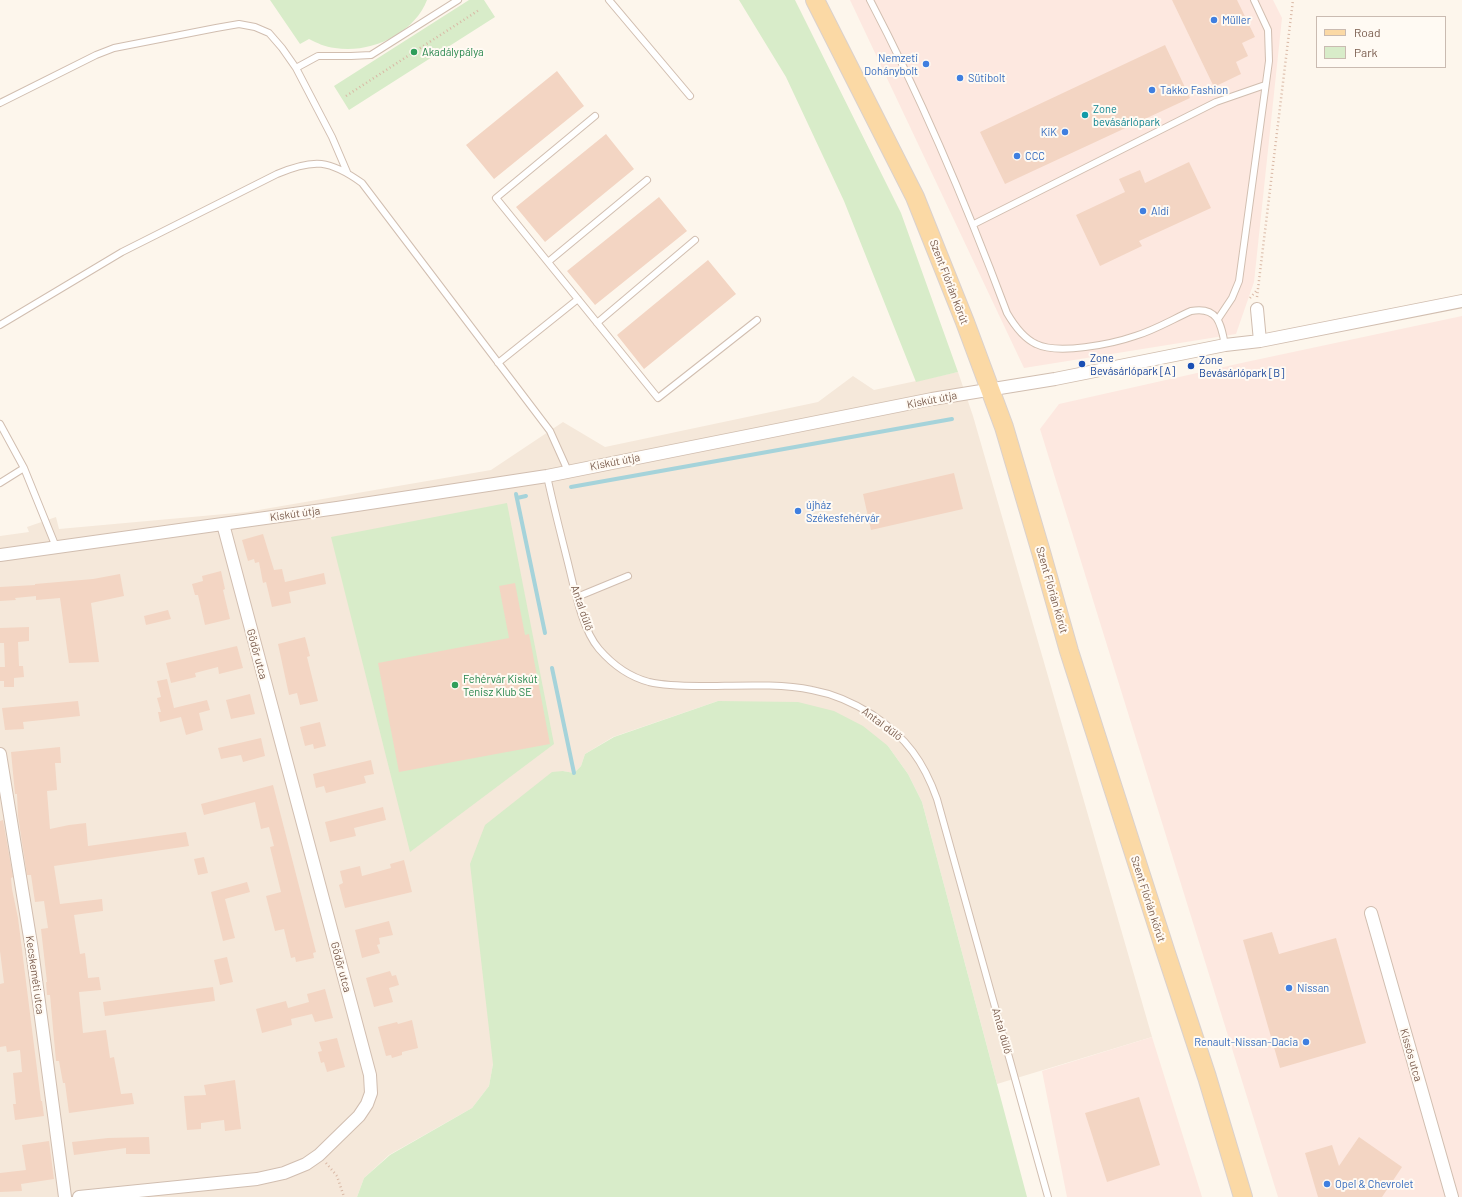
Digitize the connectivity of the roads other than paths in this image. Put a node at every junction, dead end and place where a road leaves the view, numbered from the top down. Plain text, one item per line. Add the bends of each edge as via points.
1 (458, 0) edge
2 (610, 0) edge
3 (815, 0) edge
4 (870, 0) edge
5 (1254, 0) edge
6 (296, 68) junction
7 (1266, 85) junction
8 (690, 96) dead end
9 (0, 103) edge
10 (595, 116) dead end
11 (347, 172) junction
12 (647, 180) dead end
13 (974, 224) junction
14 (695, 240) dead end
15 (548, 262) junction
16 (578, 299) junction
17 (1462, 301) edge
18 (1256, 309) road end
19 (1218, 318) junction
20 (757, 320) dead end
21 (597, 322) junction
22 (0, 324) edge
23 (1260, 341) junction
24 (1225, 345) junction
25 (498, 362) junction
26 (990, 389) junction
27 (0, 424) edge
28 (24, 468) junction
29 (568, 471) junction
30 (547, 476) junction
31 (0, 483) edge
32 (223, 524) junction
33 (56, 547) junction
34 (0, 555) edge
35 (628, 576) dead end
36 (576, 597) junction
37 (0, 754) edge
38 (1371, 913) dead end
39 (65, 1197) edge
40 (79, 1197) edge
41 (1048, 1197) edge
42 (1243, 1197) edge
43 (1452, 1197) edge

1 - 6 lane via 371,55 318,56
2 - 8 lane
3 - 26 main road, Szent Flórián körút via 917,204
4 - 13 lane via 936,136
5 - 7 lane via 1268,30
6 - 9 lane via 269,33 239,24 114,48
6 - 11 lane
7 - 13 lane via 1216,102
7 - 19 lane via 1239,281 1232,298
10 - 15 lane via 496,198
11 - 22 lane via 329,165 311,163 294,167 122,252
11 - 25 lane via 362,183
12 - 15 lane
13 - 19 lane via 1007,313 1025,336 1036,344 1047,348 1064,349 1122,340 1201,309
14 - 21 lane
15 - 16 lane
16 - 21 lane
16 - 25 lane
17 - 23 street, Kiskút útja
18 - 23 street
19 - 24 lane
20 - 21 lane via 658,398
23 - 24 street, Kiskút útja
24 - 26 street, Kiskút útja via 1055,379
25 - 29 lane via 550,431
26 - 29 street, Kiskút útja
26 - 42 main road, Szent Flórián körút via 1042,552 1069,652 1207,1077
27 - 28 lane
28 - 31 lane
28 - 33 lane
29 - 30 street, Kiskút útja
30 - 32 street, Kiskút útja
30 - 36 lane, Antal dűlő
32 - 33 street, Kiskút útja
32 - 40 street, Gödör utca via 370,1075 370,1094 359,1116 319,1155 291,1170 257,1179
33 - 34 street, Kiskút útja
35 - 36 lane
36 - 41 lane, Antal dűlő via 587,629 599,648 629,674 648,682 671,686 781,687 810,690 835,696 859,706 903,739 930,778 937,799
37 - 39 street, Kecskeméti utca via 32,950
38 - 43 street, Kissós utca

